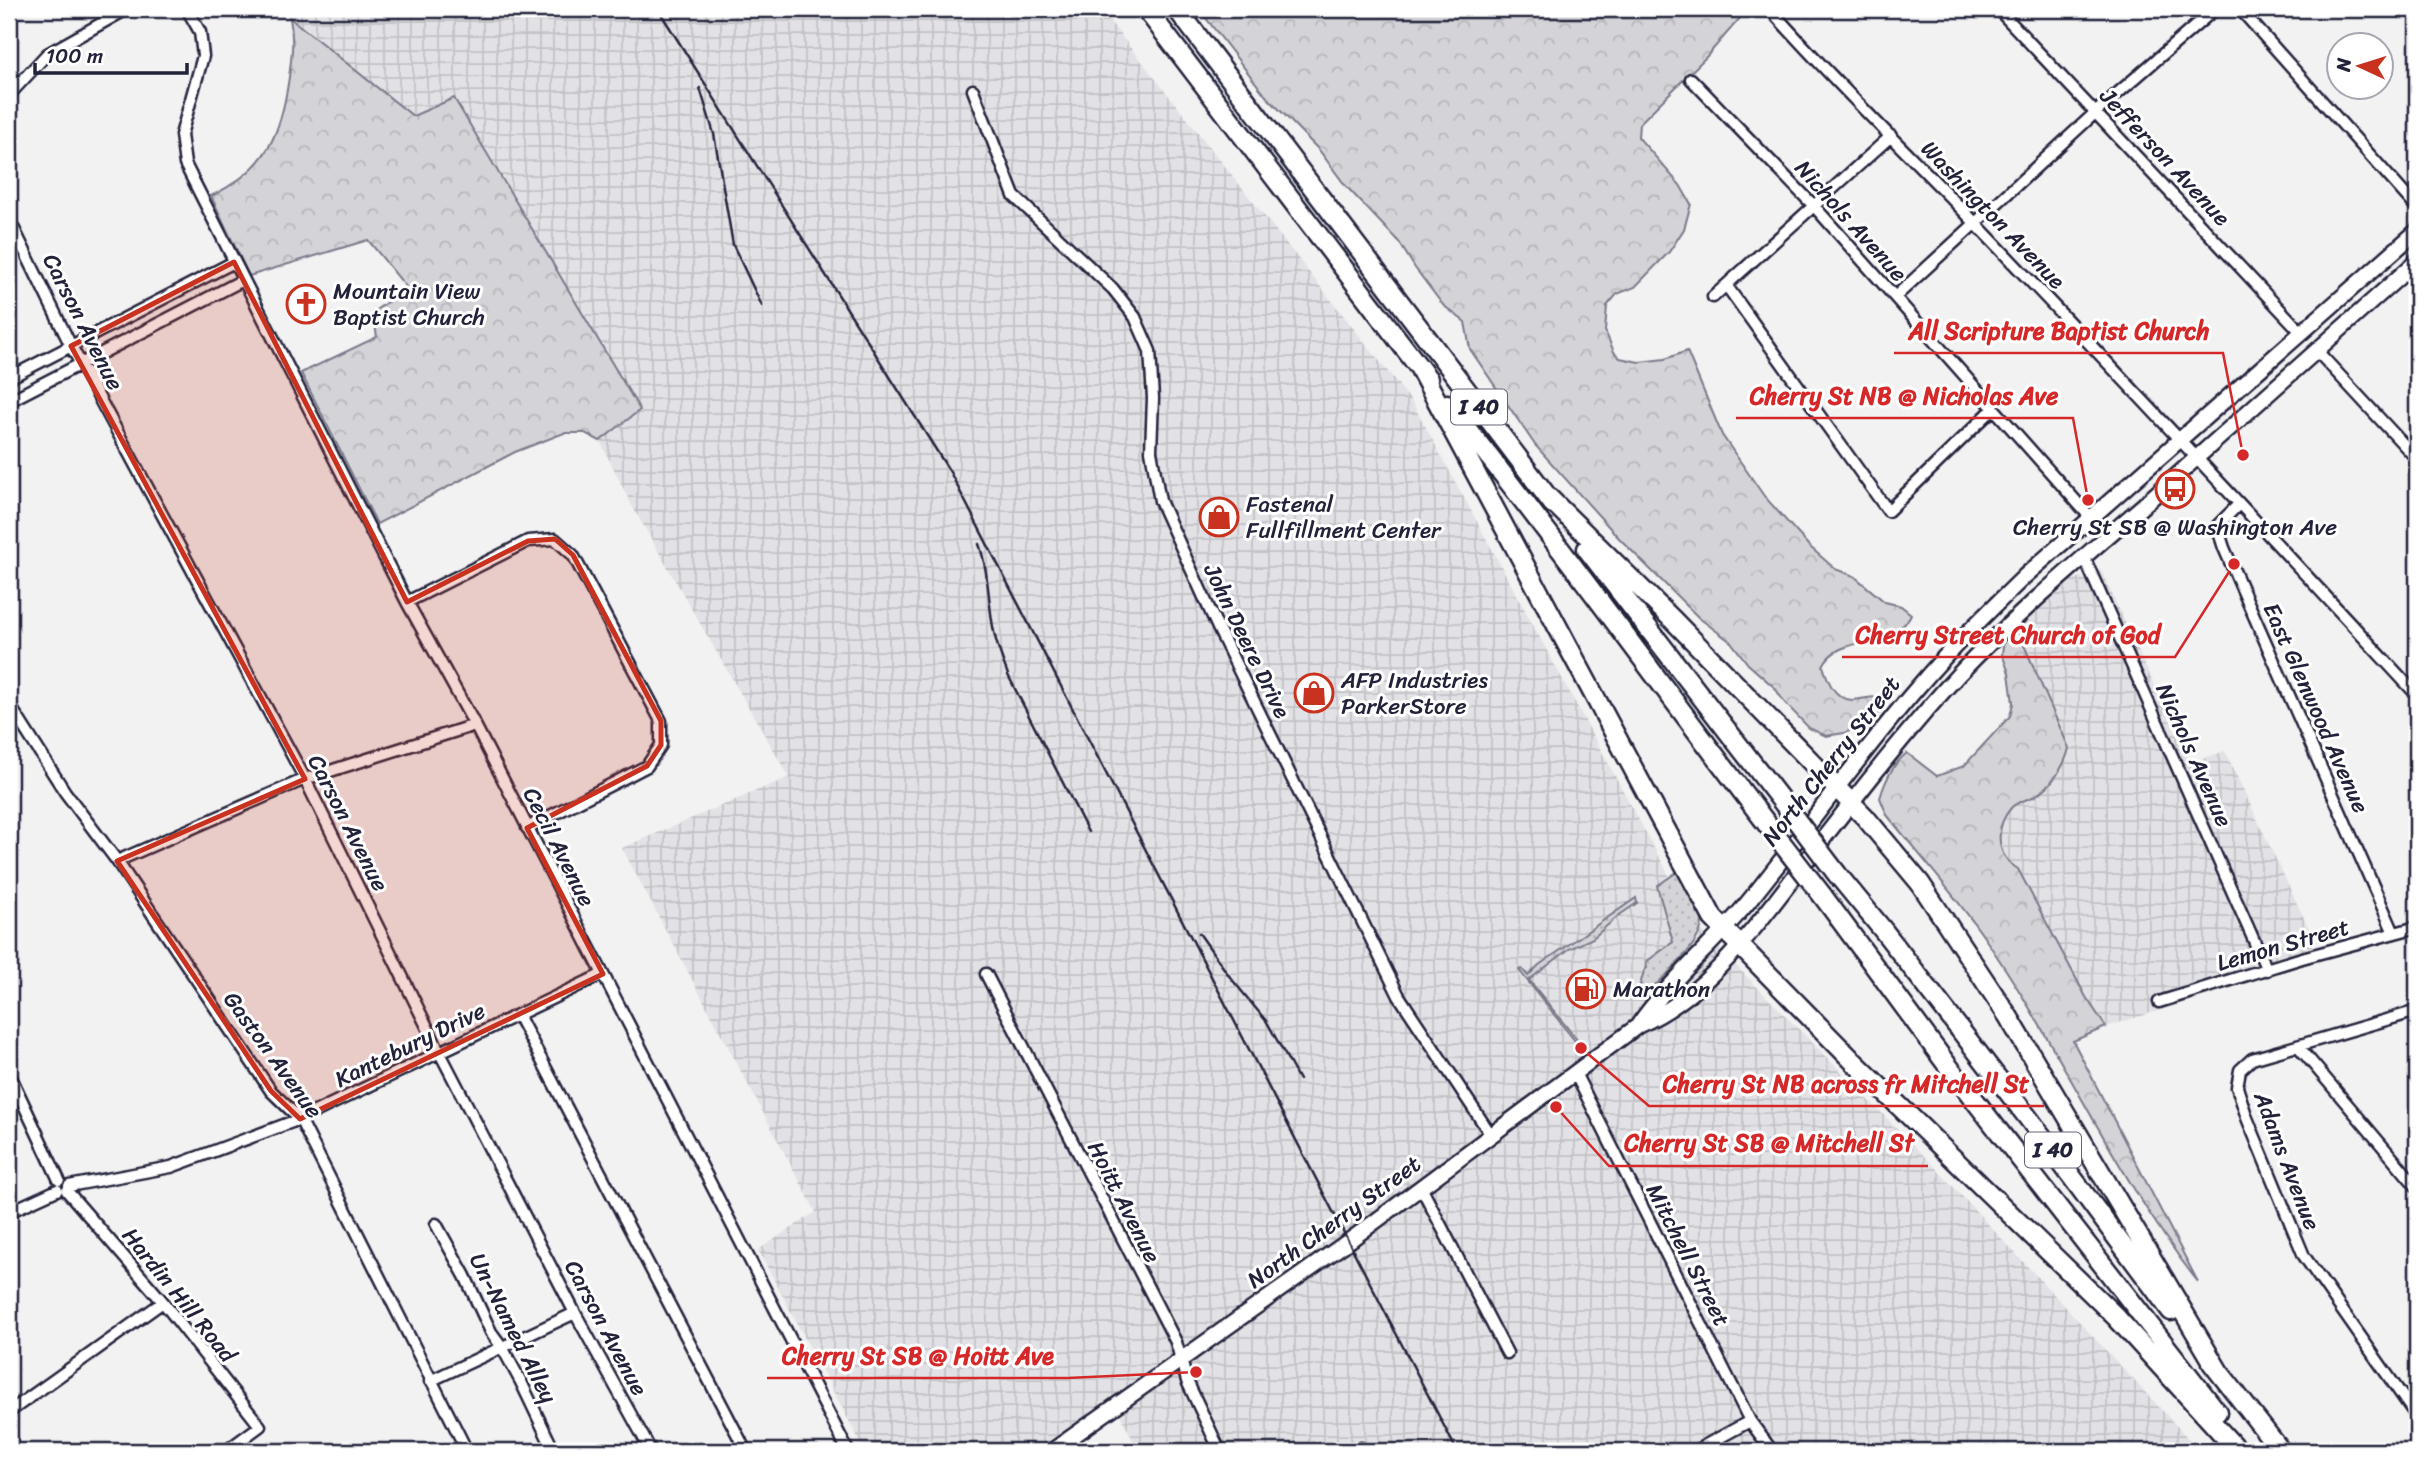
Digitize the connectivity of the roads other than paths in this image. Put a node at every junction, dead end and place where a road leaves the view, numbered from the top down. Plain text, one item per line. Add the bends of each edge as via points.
1 (127, 9) edge
2 (187, 9) edge
3 (1146, 9) edge
4 (1177, 9) edge
5 (1770, 9) edge
6 (1998, 9) edge
7 (2215, 9) edge
8 (2240, 9) edge
9 (1691, 79) dead end
10 (973, 90) dead end
11 (9, 95) edge
12 (2096, 112) junction
13 (1891, 136) junction
14 (1814, 206) junction
15 (2417, 208) edge
16 (9, 214) edge
17 (1976, 224) junction
18 (2417, 230) edge
19 (2417, 261) edge
20 (234, 262) junction
21 (243, 281) junction
22 (1726, 285) junction
23 (1713, 297) dead end
24 (1895, 298) junction
25 (2302, 333) junction
26 (71, 346) junction
27 (2317, 351) junction
28 (82, 365) junction
29 (1421, 371) junction
30 (9, 378) edge
31 (9, 401) edge
32 (1994, 408) junction
33 (2180, 440) junction
34 (2196, 458) junction
35 (2417, 459) edge
36 (1546, 495) junction
37 (2239, 503) junction
38 (2091, 518) junction
39 (2084, 557) junction
40 (407, 602) junction
41 (2417, 695) edge
42 (9, 705) edge
43 (475, 725) junction
44 (305, 779) junction
45 (1837, 789) junction
46 (1851, 803) junction
47 (527, 828) junction
48 (117, 861) junction
49 (2413, 928) edge
50 (1723, 930) junction
51 (2394, 933) junction
52 (2417, 940) edge
53 (1738, 946) junction
54 (2266, 970) junction
55 (603, 974) junction
56 (986, 974) dead end
57 (2159, 1002) dead end
58 (2417, 1011) edge
59 (518, 1015) junction
60 (1639, 1025) junction
61 (2298, 1046) junction
62 (440, 1053) junction
63 (9, 1073) edge
64 (1575, 1073) junction
65 (300, 1119) junction
66 (1491, 1135) junction
67 (2417, 1186) edge
68 (63, 1187) junction
69 (1422, 1187) junction
70 (9, 1212) edge
71 (436, 1224) dead end
72 (163, 1302) junction
73 (575, 1313) junction
74 (502, 1347) junction
75 (1507, 1353) dead end
76 (1182, 1358) junction
77 (2219, 1372) junction
78 (430, 1381) junction
79 (9, 1412) edge
80 (2417, 1417) edge
81 (1750, 1421) junction
82 (226, 1451) edge
83 (467, 1451) edge
84 (554, 1451) edge
85 (651, 1451) edge
86 (746, 1451) edge
87 (848, 1451) edge
88 (1052, 1451) edge
89 (1220, 1451) edge
90 (1695, 1451) edge
91 (1772, 1451) edge
92 (2238, 1451) edge
93 (2247, 1451) edge
94 (2281, 1451) edge

1 - 11 street via 47,54
2 - 20 street, Cecil Avenue via 200,32 203,56 181,135 185,164
3 - 29 highway, I 40
4 - 36 highway, I 40
5 - 13 street, Washington Avenue
6 - 12 street, Jefferson Avenue
7 - 12 street
8 - 15 street
9 - 14 street, Nichols Avenue
10 - 66 street, John Deere Drive via 1014,196 1113,289 1135,317 1150,351 1151,451 1160,501 1399,996
12 - 17 street
12 - 25 street, Jefferson Avenue
13 - 14 street
13 - 17 street, Washington Avenue
14 - 22 street
14 - 24 street, Nichols Avenue
16 - 26 street, Carson Avenue
17 - 24 street
17 - 33 street, Washington Avenue
18 - 25 main road, North Cherry Street
19 - 27 main road, North Cherry Street
20 - 21 street, Cecil Avenue
20 - 26 street
21 - 28 street
21 - 40 street, Cecil Avenue
22 - 23 street
22 - 32 street via 1888,511
24 - 32 street, Nichols Avenue
25 - 33 main road, North Cherry Street
26 - 28 street, Carson Avenue
26 - 30 street
27 - 34 main road, North Cherry Street
27 - 35 street
28 - 31 street
28 - 44 street, Carson Avenue
29 - 50 highway
29 - 93 highway, I 40, bridge via 1511,483 1945,1062
32 - 38 street, Nichols Avenue
33 - 34 street, Washington Avenue
33 - 38 main road, North Cherry Street
34 - 37 street, Washington Avenue
34 - 39 main road, North Cherry Street
36 - 45 highway
36 - 77 highway, I 40, bridge
37 - 41 street, Washington Avenue
37 - 51 street, East Glenwood Avenue via 2217,526 2224,548
38 - 45 main road, North Cherry Street via 1955,646
39 - 46 main road, North Cherry Street via 1960,673
39 - 54 street, Nichols Avenue
40 - 43 street, Cecil Avenue
40 - 47 street via 528,541 555,539 573,555 661,721 661,745 647,766
42 - 48 street, Gaston Avenue
43 - 44 street
43 - 47 street, Cecil Avenue
44 - 48 street
44 - 62 street, Carson Avenue
45 - 46 highway
45 - 50 main road, North Cherry Street
46 - 53 main road, North Cherry Street
46 - 77 highway via 1920,883 2008,1016
47 - 55 street, Cecil Avenue
48 - 65 street, Gaston Avenue via 271,1091
49 - 51 street, Lemon Street
49 - 52 street
50 - 53 highway
50 - 60 main road, North Cherry Street
51 - 54 street, Lemon Street
53 - 60 main road, North Cherry Street via 1680,1002
53 - 92 highway via 2115,1316
54 - 57 street, Lemon Street
55 - 59 street, Kantebury Drive
55 - 87 street, Cecil Avenue
56 - 76 street, Hoitt Avenue
58 - 61 street, Adams Avenue
59 - 62 street, Kantebury Drive
59 - 86 street
60 - 64 main road, North Cherry Street
61 - 67 street
61 - 80 street, Adams Avenue via 2252,1059 2240,1070 2238,1087 2247,1118 2304,1255
62 - 65 street, Kantebury Drive
62 - 73 street, Carson Avenue
63 - 68 street, Hardin Hill Road
64 - 66 main road, North Cherry Street
64 - 81 street, Mitchell Street
65 - 68 street, Kantebury Drive via 172,1167
65 - 78 street, Gaston Avenue
66 - 69 main road, North Cherry Street
68 - 70 street, Kantebury Drive
68 - 72 street, Hardin Hill Road
69 - 75 street
69 - 76 main road, North Cherry Street
71 - 74 street, Un-Named Alley
72 - 79 street
72 - 82 street, Hardin Hill Road via 260,1426
73 - 74 street
73 - 85 street, Carson Avenue
74 - 78 street
74 - 84 street, Un-Named Alley
76 - 88 main road, North Cherry Street
76 - 89 street, Hoitt Avenue
77 - 94 highway, I 40
78 - 83 street, Gaston Avenue
81 - 90 street
81 - 91 street, Mitchell Street

